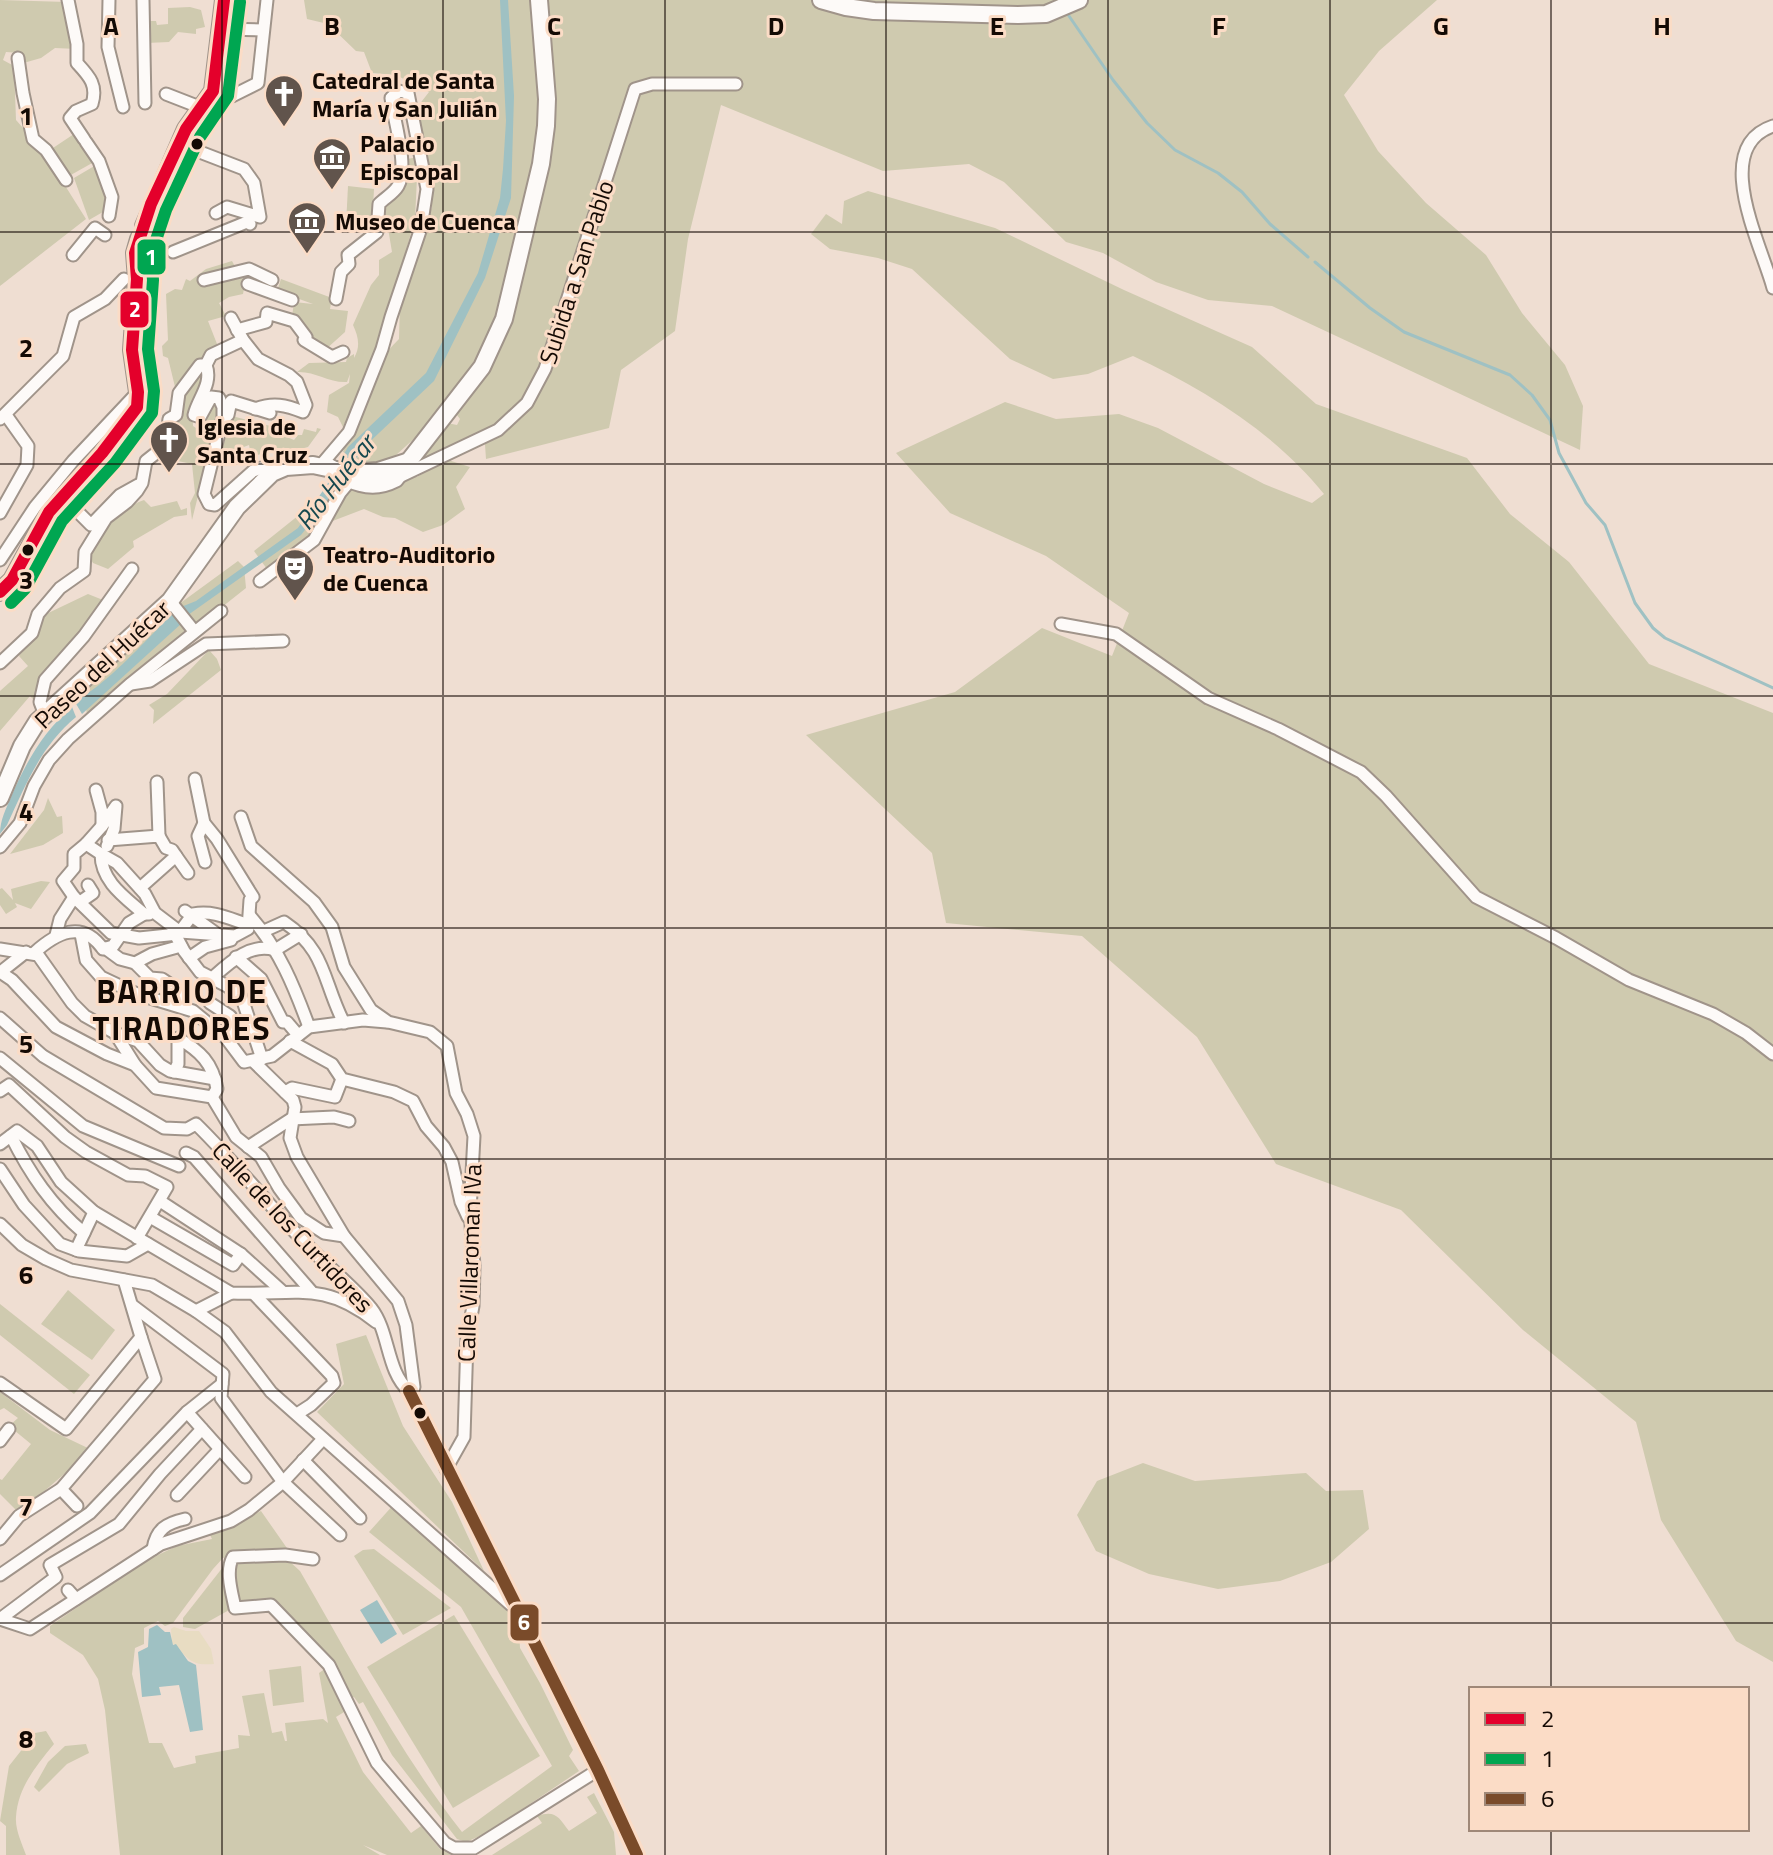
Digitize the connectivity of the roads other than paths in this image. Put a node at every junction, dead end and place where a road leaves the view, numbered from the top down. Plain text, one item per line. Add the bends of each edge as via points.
1 (68, 0) edge
2 (109, 0) edge
3 (143, 0) edge
4 (224, 0) edge
5 (267, 0) edge
6 (539, 0) edge
7 (821, 0) edge
8 (1079, 0) edge
9 (221, 29) junction
10 (263, 30) junction
11 (18, 58) dead end
12 (736, 84) dead end
13 (166, 94) dead end
14 (208, 99) junction
15 (145, 103) dead end
16 (123, 107) dead end
17 (1773, 126) edge
18 (179, 144) junction
19 (66, 180) dead end
20 (216, 213) dead end
21 (109, 216) dead end
22 (250, 224) dead end
23 (105, 235) dead end
24 (173, 252) dead end
25 (73, 255) dead end
26 (124, 279) dead end
27 (204, 280) dead end
28 (272, 280) dead end
29 (248, 284) dead end
30 (1773, 288) edge
31 (336, 299) dead end
32 (292, 300) dead end
33 (231, 318) dead end
34 (240, 335) junction
35 (343, 352) dead end
36 (206, 365) junction
37 (138, 392) junction
38 (255, 409) junction
39 (270, 413) dead end
40 (3, 417) edge
41 (223, 417) junction
42 (406, 462) junction
43 (325, 466) junction
44 (272, 473) junction
45 (351, 476) junction
46 (395, 479) junction
47 (142, 483) junction
48 (62, 496) junction
49 (0, 513) edge
50 (0, 560) edge
51 (132, 569) dead end
52 (260, 581) dead end
53 (0, 592) edge
54 (172, 604) junction
55 (221, 611) dead end
56 (1061, 624) dead end
57 (192, 628) junction
58 (283, 641) dead end
59 (1, 661) edge
60 (129, 685) junction
61 (45, 715) junction
62 (195, 779) dead end
63 (157, 782) dead end
64 (96, 790) dead end
65 (0, 798) edge
66 (241, 817) dead end
67 (204, 823) junction
68 (102, 826) junction
69 (159, 836) junction
70 (108, 840) junction
71 (88, 842) junction
72 (0, 847) edge
73 (103, 856) junction
74 (176, 856) junction
75 (205, 862) dead end
76 (188, 873) dead end
77 (88, 885) dead end
78 (140, 888) junction
79 (77, 900) junction
80 (149, 914) junction
81 (189, 914) junction
82 (250, 920) junction
83 (102, 922) junction
84 (264, 931) junction
85 (83, 934) junction
86 (217, 934) junction
87 (301, 934) junction
88 (56, 935) junction
89 (123, 935) junction
90 (235, 936) junction
91 (179, 937) junction
92 (2, 947) edge
93 (105, 948) junction
94 (275, 950) junction
95 (30, 952) junction
96 (236, 957) junction
97 (189, 958) junction
98 (135, 963) junction
99 (1, 971) edge
100 (211, 979) junction
101 (210, 1003) dead end
102 (185, 1007) junction
103 (0, 1018) edge
104 (388, 1022) junction
105 (344, 1023) junction
106 (309, 1027) junction
107 (115, 1033) junction
108 (226, 1038) junction
109 (294, 1038) junction
110 (1773, 1054) edge
111 (0, 1058) edge
112 (254, 1061) junction
113 (135, 1065) junction
114 (174, 1072) junction
115 (215, 1079) junction
116 (342, 1079) junction
117 (4, 1088) edge
118 (285, 1092) junction
119 (212, 1097) junction
120 (291, 1119) junction
121 (349, 1121) dead end
122 (11, 1136) junction
123 (0, 1144) edge
124 (248, 1147) junction
125 (186, 1153) dead end
126 (179, 1166) dead end
127 (0, 1169) edge
128 (160, 1201) junction
129 (94, 1212) junction
130 (150, 1217) junction
131 (470, 1219) junction
132 (0, 1224) edge
133 (84, 1233) junction
134 (344, 1236) junction
135 (142, 1241) junction
136 (76, 1250) junction
137 (241, 1254) junction
138 (124, 1280) junction
139 (311, 1291) junction
140 (283, 1292) junction
141 (231, 1293) junction
142 (254, 1294) junction
143 (133, 1306) junction
144 (196, 1311) junction
145 (381, 1326) junction
146 (141, 1337) junction
147 (0, 1383) edge
148 (222, 1384) junction
149 (409, 1391) junction
150 (187, 1412) junction
151 (297, 1414) junction
152 (9, 1429) dead end
153 (202, 1429) junction
154 (323, 1439) junction
155 (0, 1441) edge
156 (220, 1449) junction
157 (303, 1460) junction
158 (446, 1469) junction
159 (245, 1477) dead end
160 (283, 1482) junction
161 (61, 1489) junction
162 (177, 1495) dead end
163 (77, 1506) dead end
164 (360, 1518) dead end
165 (185, 1519) dead end
166 (340, 1535) dead end
167 (0, 1539) edge
168 (153, 1549) junction
169 (313, 1559) dead end
170 (0, 1575) edge
171 (518, 1611) junction
172 (0, 1619) edge
173 (598, 1770) junction
174 (637, 1855) edge

1 - 21 street via 77,63 92,80 95,94 92,104 70,118 99,161 112,197
2 - 16 street via 108,47
3 - 15 street
4 - 9 street
5 - 10 street
6 - 42 street via 546,126 504,319 482,367
7 - 8 street via 874,11 1026,15 1051,13
9 - 10 street
9 - 14 street
10 - 14 street via 258,83 232,96 217,93
11 - 19 street via 33,139
12 - 46 street, Subida a San Pablo via 652,84 635,89 545,369 527,403 498,430
13 - 14 street
14 - 18 street
17 - 30 street via 1751,140 1741,172
18 - 20 street via 244,169 254,183 260,217 227,207
18 - 37 street via 135,253 132,350
22 - 24 street via 232,226
23 - 25 street via 95,228
26 - 40 street via 105,299 74,317 63,356
27 - 28 street via 249,269
29 - 32 street
31 - 43 street via 348,255 377,232 379,204 401,177 391,98 399,91 408,93 427,189 421,228 349,432
33 - 34 street
34 - 35 street via 266,322 267,313 294,321 304,340 332,357
34 - 36 street via 211,355
34 - 38 street via 258,359 297,382 306,405 303,412 284,405
36 - 41 street via 207,388 194,415 200,417 215,396
36 - 47 street via 200,365 179,393 165,446 146,461
37 - 48 street via 130,419
37 - 50 street via 44,496
38 - 39 street
38 - 41 street via 231,401
40 - 49 street via 28,446 27,465
41 - 44 street via 204,494 209,504 215,505 253,471
42 - 45 street
42 - 46 street
43 - 44 street via 286,467
43 - 45 street
44 - 54 street, Paseo del Huécar via 237,507
45 - 46 street via 370,485
45 - 52 street via 314,540
47 - 48 street via 120,495 91,525
47 - 59 street via 106,518 85,552 84,571 60,588 38,614 32,633
48 - 53 street
51 - 61 street via 45,680 40,702
54 - 57 street
54 - 61 street, Paseo del Huécar
55 - 57 street, Paseo del Huécar
56 - 110 street via 1116,634 1208,698 1361,772 1481,901 1621,976 1713,1014
57 - 60 street, Paseo del Huécar
58 - 60 street via 206,644 150,681
60 - 72 street, Paseo del Huécar via 49,760 20,823
61 - 65 street, Paseo del Huécar via 22,746
62 - 67 street
63 - 69 street
64 - 68 street
66 - 104 street via 251,846 314,902 332,927 344,967 371,1010
67 - 75 street via 198,836
67 - 82 street via 250,890
68 - 70 street via 116,806
68 - 71 street
69 - 70 street
69 - 74 street
70 - 73 street
71 - 73 street
71 - 79 street via 74,854 74,868 63,881
73 - 78 street
73 - 80 street via 114,888
74 - 76 street
74 - 78 street
77 - 79 street via 93,893
78 - 80 street
79 - 83 street
79 - 88 street via 60,919
80 - 89 street via 129,923
80 - 91 street
81 - 82 street
81 - 86 street
81 - 91 street
82 - 84 street
82 - 90 street via 248,929
83 - 85 street
83 - 89 street via 111,933
84 - 87 street via 284,922
84 - 94 street
85 - 88 street
85 - 93 street
85 - 102 street via 86,960 101,977
86 - 90 street
86 - 91 street
87 - 94 street
87 - 105 street via 316,952
88 - 95 street
89 - 91 street
89 - 93 street
90 - 97 street
91 - 97 street
91 - 98 street
92 - 95 street
93 - 98 street
94 - 96 street via 251,950
94 - 106 street
95 - 99 street
95 - 107 street via 79,1011
96 - 100 street
96 - 109 street via 261,979
97 - 100 street
98 - 102 street via 150,978 168,983
99 - 113 street via 56,1027
100 - 112 street via 242,998
101 - 108 street via 230,1016
102 - 108 street
103 - 145 street, Calle de los Curtidores via 43,1056 164,1128 196,1124 372,1310
104 - 105 street, Calle Villaroman IVa
104 - 131 street, Calle Villaroman IVa via 430,1032 447,1046 456,1093 474,1136
105 - 106 street, Calle Villaroman IVa
106 - 109 street
107 - 113 street
107 - 114 street via 138,1041
108 - 112 street via 244,1062
109 - 112 street via 272,1056
109 - 116 street via 332,1064
111 - 126 street via 83,1126
112 - 118 street
113 - 119 street via 158,1089
114 - 115 street
114 - 115 street via 178,1038 208,1060
115 - 119 street
116 - 118 street via 335,1097 292,1088
116 - 131 street via 413,1101 452,1162
117 - 128 street via 86,1152 128,1175 145,1176 167,1187
118 - 120 street via 295,1104
119 - 124 street
120 - 121 street
120 - 124 street
120 - 134 street via 293,1149
122 - 123 street
122 - 129 street via 17,1131 37,1146 61,1182
122 - 133 street via 46,1196
124 - 134 street via 261,1157 301,1218 324,1233
125 - 139 street
127 - 136 street via 42,1228
128 - 130 street
128 - 137 street
129 - 133 street
129 - 135 street
130 - 135 street
130 - 137 street via 233,1265
131 - 158 street, Calle Villaroman IVa via 473,1306 464,1437
132 - 138 street via 46,1259 71,1270
133 - 136 street
134 - 149 street via 398,1301 414,1387
135 - 136 street via 127,1256
135 - 141 street
137 - 140 street
138 - 143 street
138 - 144 street via 152,1285
139 - 140 street
139 - 145 street via 347,1303
140 - 142 street
141 - 142 street
141 - 144 street
142 - 151 street via 332,1376 334,1383
143 - 146 street
143 - 148 street via 223,1374
144 - 151 street via 225,1332 271,1392
145 - 149 street via 400,1382
146 - 147 street via 66,1429
146 - 161 street via 155,1379
148 - 150 street
148 - 160 street via 221,1398
149 - 158 street
150 - 153 street
150 - 170 street via 90,1513
151 - 154 street
152 - 155 street
153 - 156 street
153 - 172 street via 119,1524 50,1565 56,1577
154 - 157 street
154 - 171 street
156 - 159 street
156 - 162 street
157 - 160 street
157 - 164 street
158 - 171 street
160 - 166 street
160 - 168 street via 231,1521
161 - 163 street
161 - 167 street via 19,1516
165 - 168 street via 161,1529
168 - 172 street via 72,1595 30,1629
169 - 173 street via 233,1557 229,1564 235,1608 271,1605 329,1665 377,1763 445,1843 474,1848
171 - 173 street
173 - 174 street

